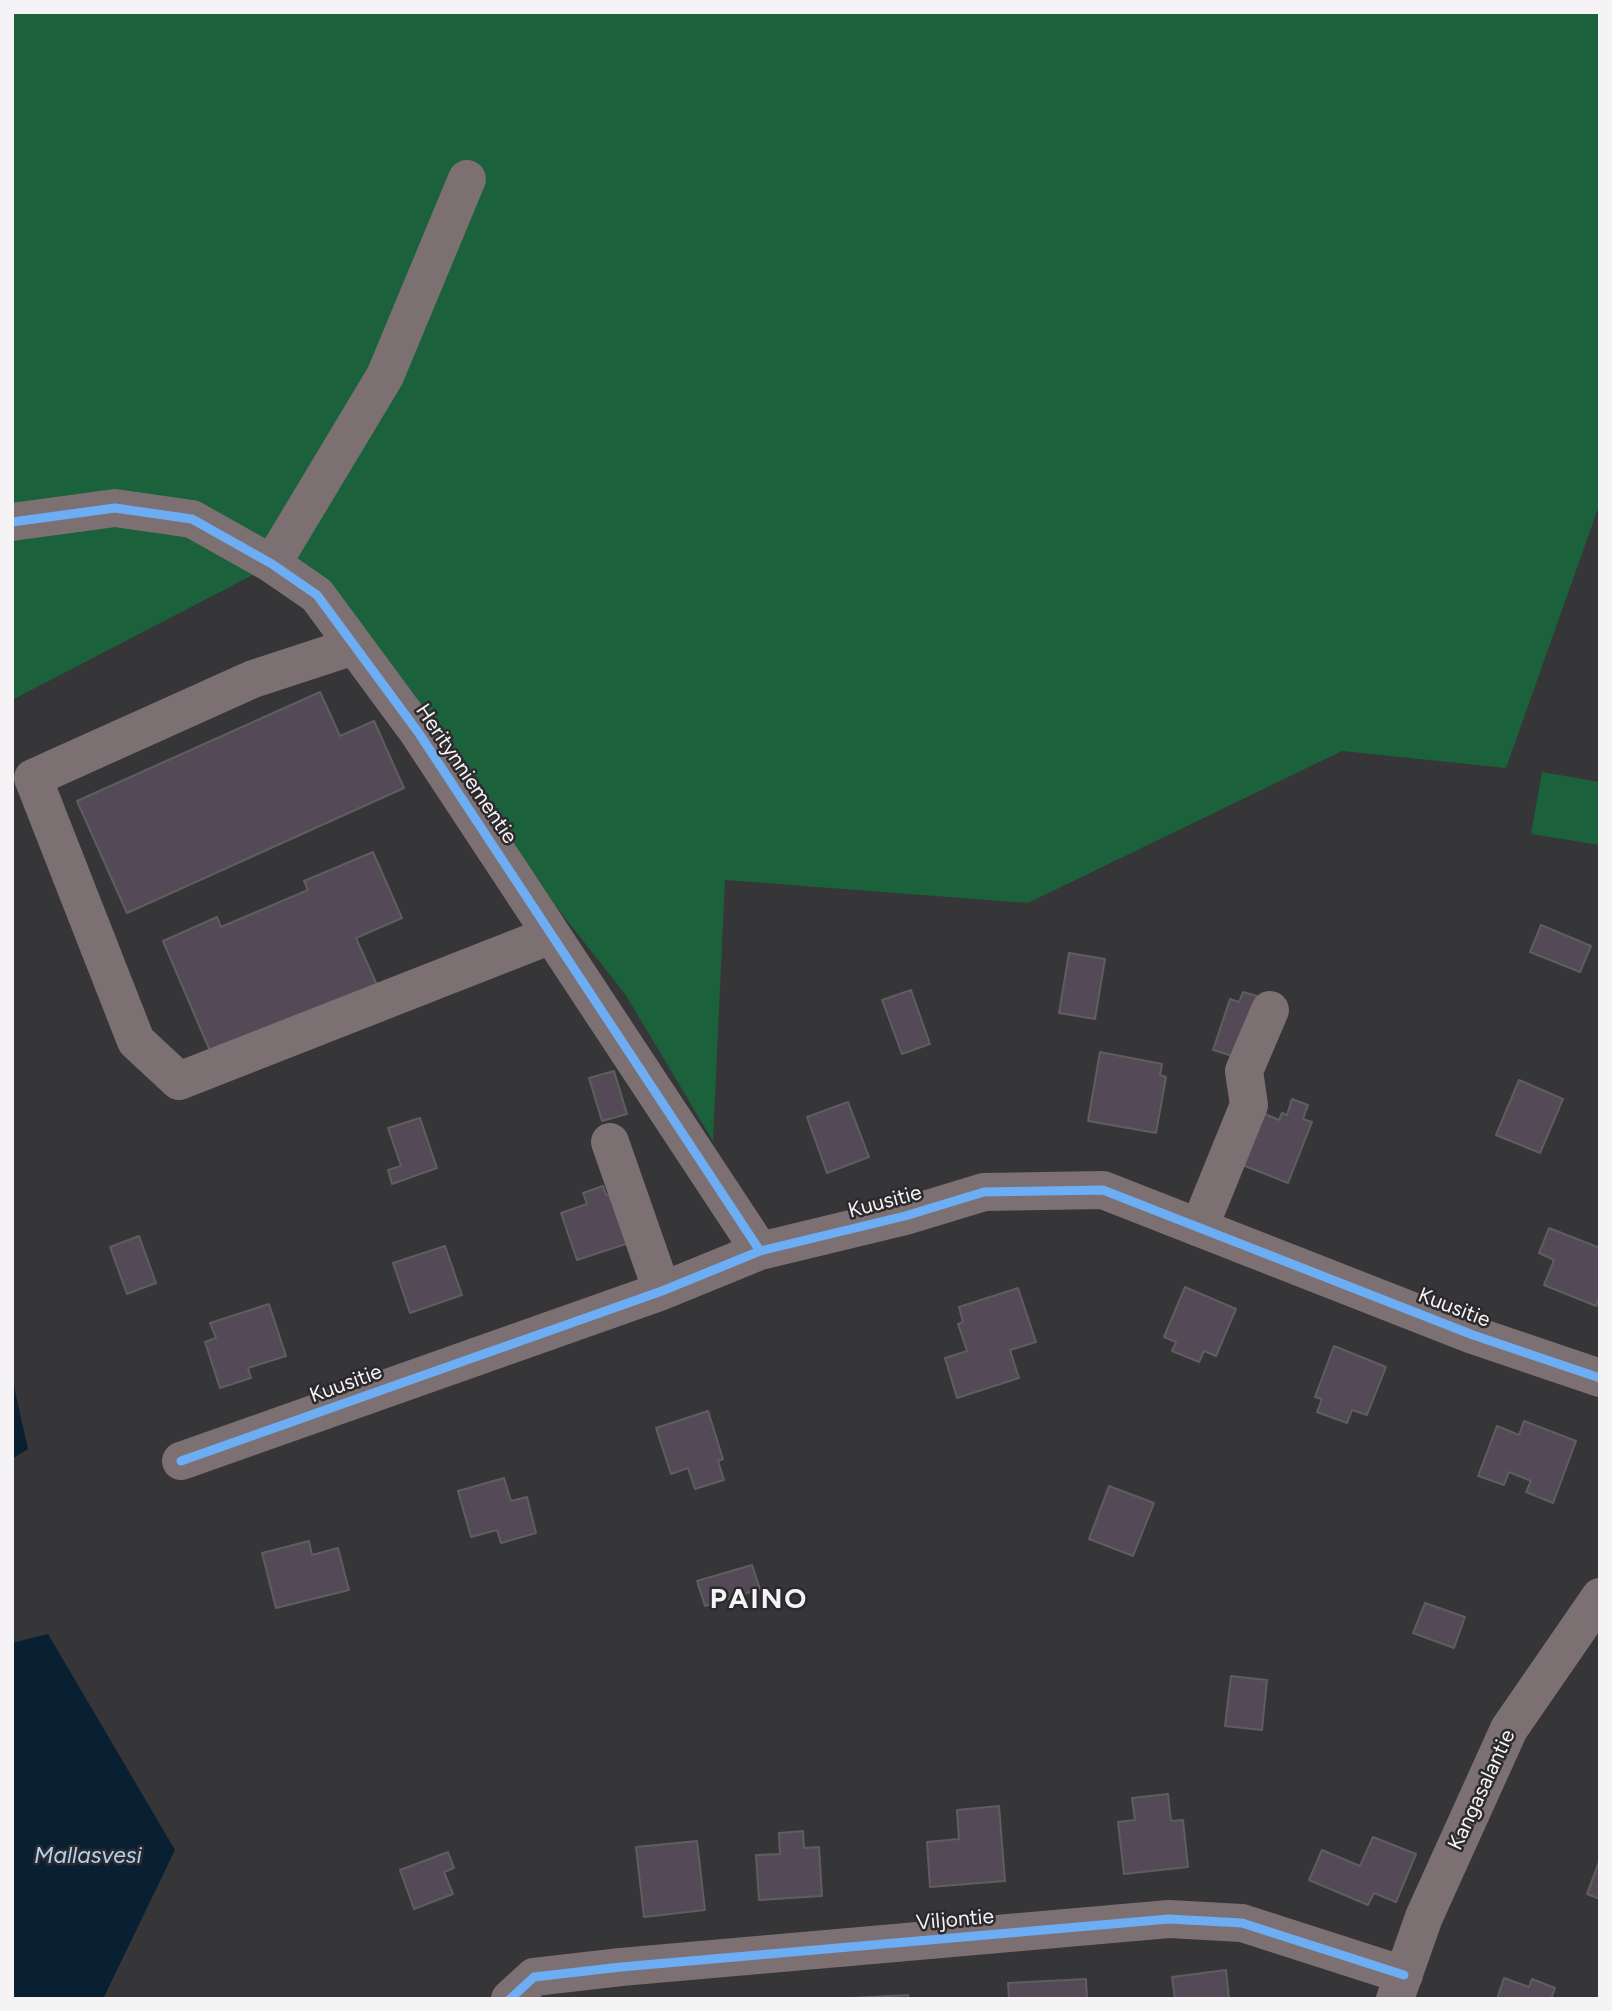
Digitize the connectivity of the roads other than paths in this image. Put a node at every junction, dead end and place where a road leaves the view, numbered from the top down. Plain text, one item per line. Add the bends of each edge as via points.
1 (467, 179) dead end
2 (12, 522) edge
3 (272, 564) junction
4 (354, 646) junction
5 (551, 935) junction
6 (1270, 1010) dead end
7 (610, 1142) dead end
8 (1199, 1228) junction
9 (760, 1251) junction
10 (662, 1291) junction
11 (1600, 1378) edge
12 (181, 1461) dead end
13 (1600, 1597) edge
14 (1399, 1987) edge
15 (510, 1999) edge

1 - 3 street via 385,376
2 - 3 street, Heritynniementie via 115,508 192,519
3 - 4 street, Heritynniementie via 317,595
4 - 5 street, Heritynniementie via 418,732
4 - 5 street via 253,680 33,778 136,1041 179,1081
5 - 9 street, Heritynniementie
6 - 8 street via 1244,1071 1249,1105
7 - 10 street
8 - 9 street, Kuusitie via 1103,1190 984,1192
8 - 11 street, Kuusitie via 1473,1335
9 - 10 street, Kuusitie
10 - 12 street, Kuusitie
13 - 14 street, Kangasalantie via 1509,1728 1424,1917
14 - 15 street, Viljontie via 1242,1923 1169,1919 534,1977

